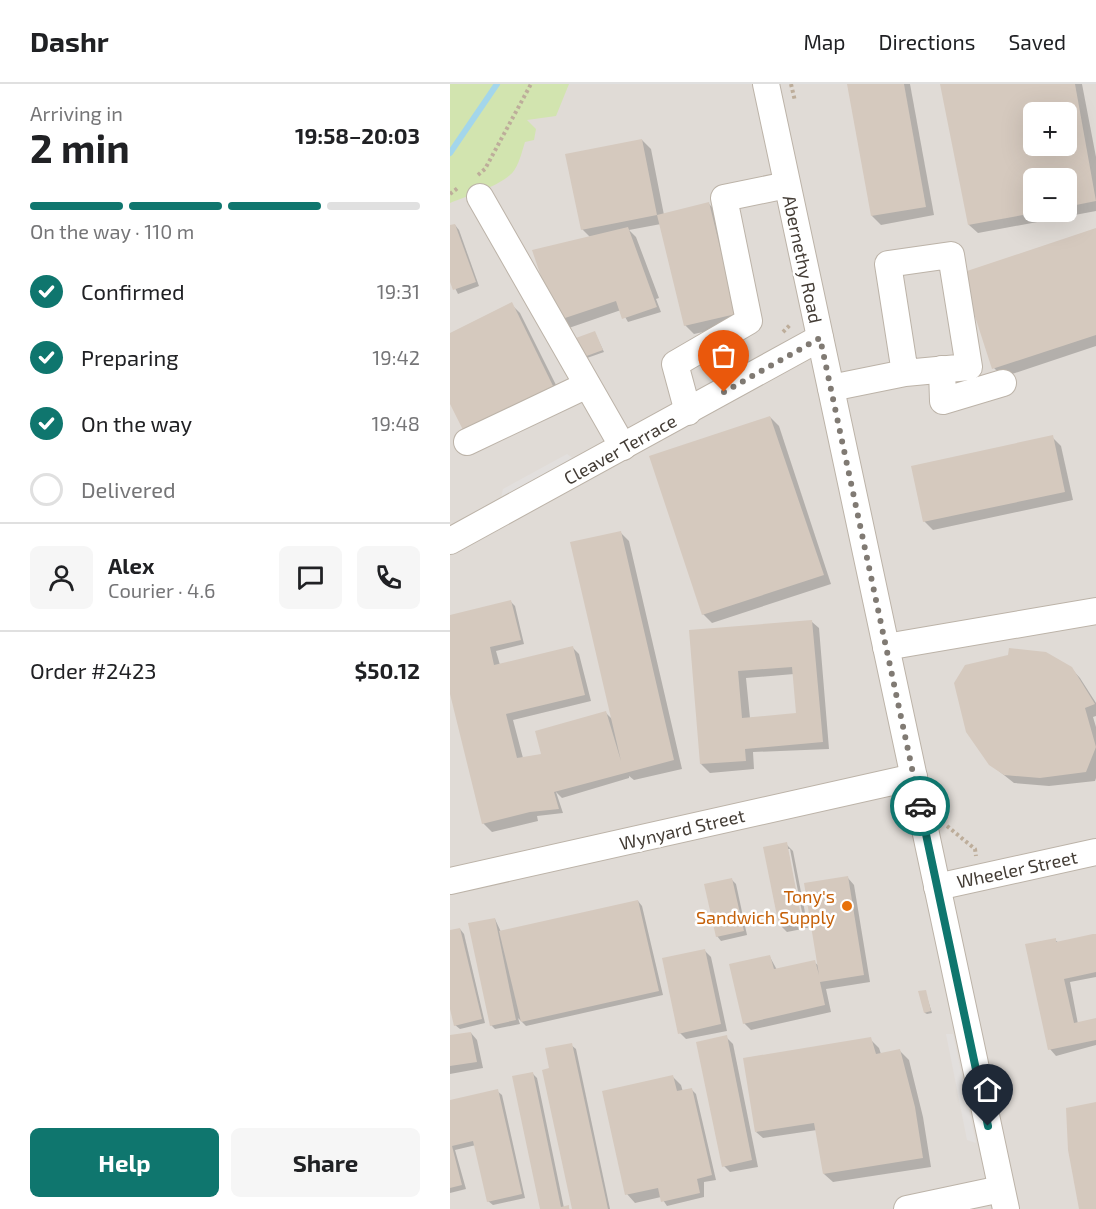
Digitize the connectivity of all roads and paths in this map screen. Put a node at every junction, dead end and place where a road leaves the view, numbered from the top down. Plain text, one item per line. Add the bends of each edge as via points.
1 (531, 84) edge
2 (766, 84) edge
3 (475, 185) junction
4 (788, 185) junction
5 (450, 194) edge
6 (820, 338) junction
7 (942, 369) junction
8 (905, 373) junction
9 (1003, 383) dead end
10 (587, 384) junction
11 (831, 388) junction
12 (688, 412) junction
13 (467, 442) dead end
14 (623, 447) junction
15 (450, 541) edge
16 (1096, 611) edge
17 (886, 647) junction
18 (914, 777) junction
19 (1096, 852) edge
20 (450, 881) edge
21 (937, 887) junction
22 (1003, 1199) edge
23 (907, 1209) edge

1 - 3 path
2 - 4 street, Abernethy Road
3 - 5 path
3 - 10 street
4 - 6 street, Abernethy Road
4 - 12 street via 724,198 749,321 675,364
6 - 11 street, Abernethy Road
6 - 12 street, Cleaver Terrace
7 - 8 street
7 - 8 street via 969,367 951,255 888,264
7 - 9 street via 943,401
8 - 11 street
10 - 13 street
10 - 14 street
11 - 17 street, Abernethy Road
12 - 14 street, Cleaver Terrace
14 - 15 street, Cleaver Terrace
16 - 17 street
17 - 18 street, Abernethy Road
18 - 20 street, Wynyard Street
18 - 21 street, Abernethy Road
19 - 21 street, Wheeler Street
21 - 22 street, Abernethy Road
22 - 23 street

